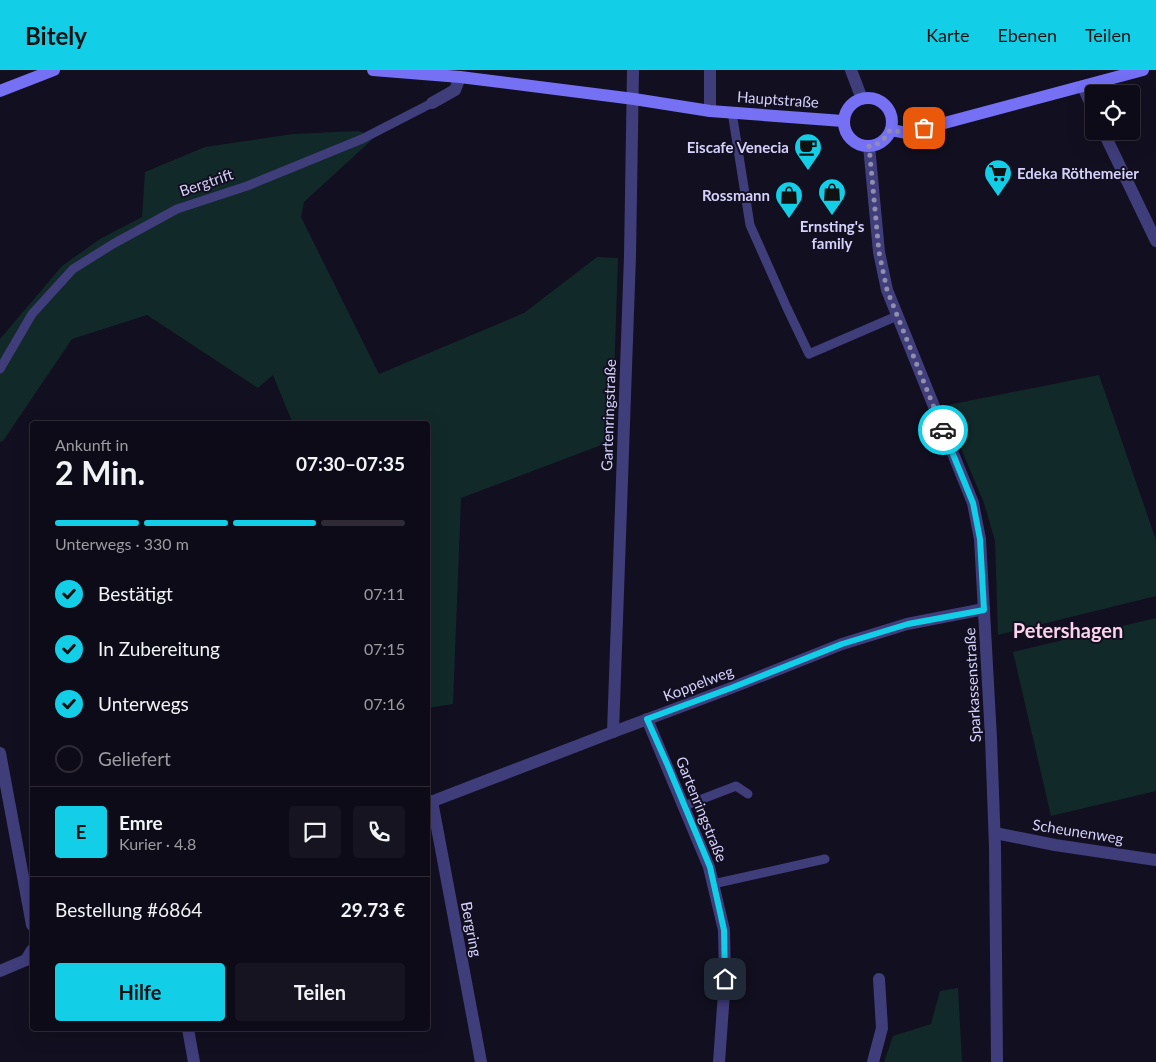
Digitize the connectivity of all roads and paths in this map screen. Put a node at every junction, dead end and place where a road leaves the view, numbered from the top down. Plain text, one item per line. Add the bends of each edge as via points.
1 (54, 70) edge
2 (373, 70) edge
3 (634, 70) edge
4 (710, 70) edge
5 (851, 70) edge
6 (1143, 70) edge
7 (460, 77) junction
8 (1083, 87) junction
9 (0, 91) edge
10 (1085, 91) edge
11 (634, 99) junction
12 (862, 99) junction
13 (432, 103) joint
14 (710, 111) junction
15 (732, 112) junction
16 (844, 121) junction
17 (890, 130) junction
18 (1107, 140) edge
19 (869, 146) junction
20 (1156, 241) edge
21 (897, 316) junction
22 (0, 369) edge
23 (984, 610) junction
24 (647, 719) junction
25 (613, 732) junction
26 (0, 753) edge
27 (748, 794) dead end
28 (430, 802) edge
29 (684, 806) junction
30 (995, 832) junction
31 (825, 859) dead end
32 (1156, 860) edge
33 (713, 884) junction
34 (30, 914) edge
35 (30, 953) edge
36 (0, 971) edge
37 (878, 979) dead end
38 (188, 1031) edge
39 (194, 1062) edge
40 (481, 1062) edge
41 (719, 1062) edge
42 (873, 1062) edge
43 (997, 1062) edge

1 - 9 street
2 - 7 street, Hauptstraße
3 - 11 street, Gartenringstraße
4 - 14 street
5 - 12 street
6 - 8 street
7 - 11 street, Hauptstraße
7 - 13 street, Bergtrift via 455,90
8 - 10 street
8 - 17 street via 907,133
11 - 14 street, Hauptstraße
11 - 25 street, Gartenringstraße
12 - 16 street via 846,111
12 - 17 street via 872,98 889,110
13 - 22 lane, Bergtrift via 362,139 247,186 176,210 112,244 74,268 32,314
14 - 15 street, Hauptstraße
15 - 16 street, Hauptstraße
15 - 21 lane via 750,225 809,354
16 - 19 street via 844,130 849,137 856,143
17 - 19 street via 880,143
18 - 20 street
19 - 21 street, Sparkassenstraße via 879,252 887,290
21 - 23 street, Sparkassenstraße via 973,503 980,539
23 - 24 street, Koppelweg via 908,624 842,644
23 - 30 street, Sparkassenstraße
24 - 25 street, Koppelweg
24 - 29 street, Gartenringstraße
25 - 28 street, Koppelweg
26 - 34 street
27 - 29 lane via 736,786
28 - 40 street, Bergring
29 - 33 street, Gartenringstraße via 710,867
30 - 32 street, Scheunenweg
30 - 43 street, Sparkassenstraße
31 - 33 lane
33 - 41 street, Gartenringstraße via 724,930 725,979
35 - 36 street via 26,960
37 - 42 street via 882,1028
38 - 39 street

